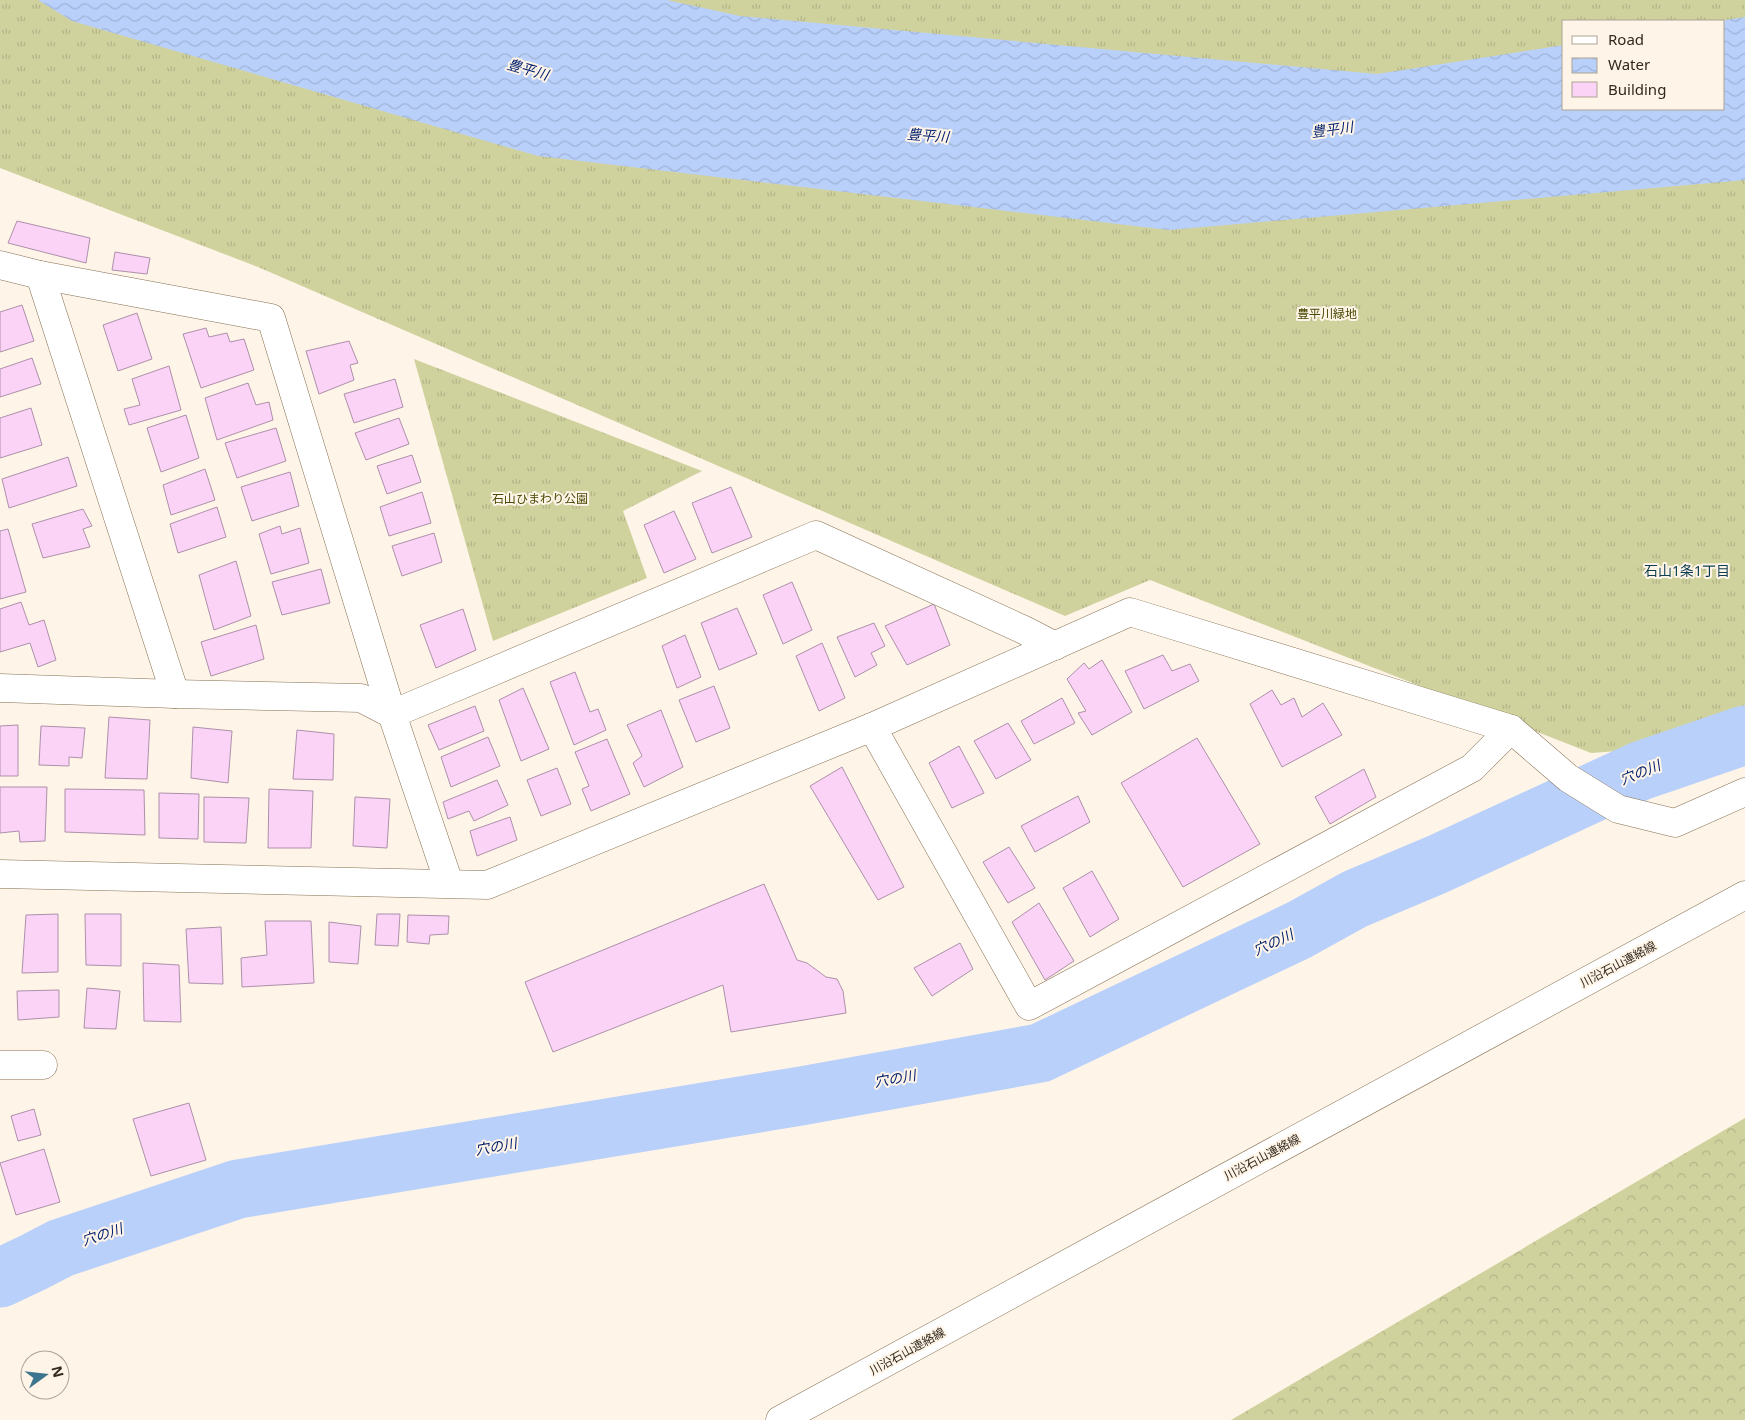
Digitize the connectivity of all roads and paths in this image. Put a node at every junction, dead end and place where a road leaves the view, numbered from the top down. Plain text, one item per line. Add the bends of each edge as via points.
1 (0, 265) edge
2 (40, 275) junction
3 (1055, 646) junction
4 (0, 688) edge
5 (175, 694) junction
6 (392, 714) junction
7 (872, 727) junction
8 (1511, 728) junction
9 (1745, 792) edge
10 (0, 874) edge
11 (449, 883) junction
12 (1745, 896) edge
13 (0, 1065) edge
14 (42, 1065) dead end
15 (780, 1420) edge

1 - 2 street
2 - 5 street
2 - 6 street via 271,318
3 - 6 street via 816,535
3 - 7 street
3 - 8 street via 1130,612
4 - 5 street
5 - 6 street via 362,698
6 - 11 street
7 - 8 street via 1029,1006 1472,768
7 - 11 street via 487,885
8 - 9 street via 1568,778 1618,809 1675,823
10 - 11 street
12 - 15 street, 川沿石山連絡線
13 - 14 street

